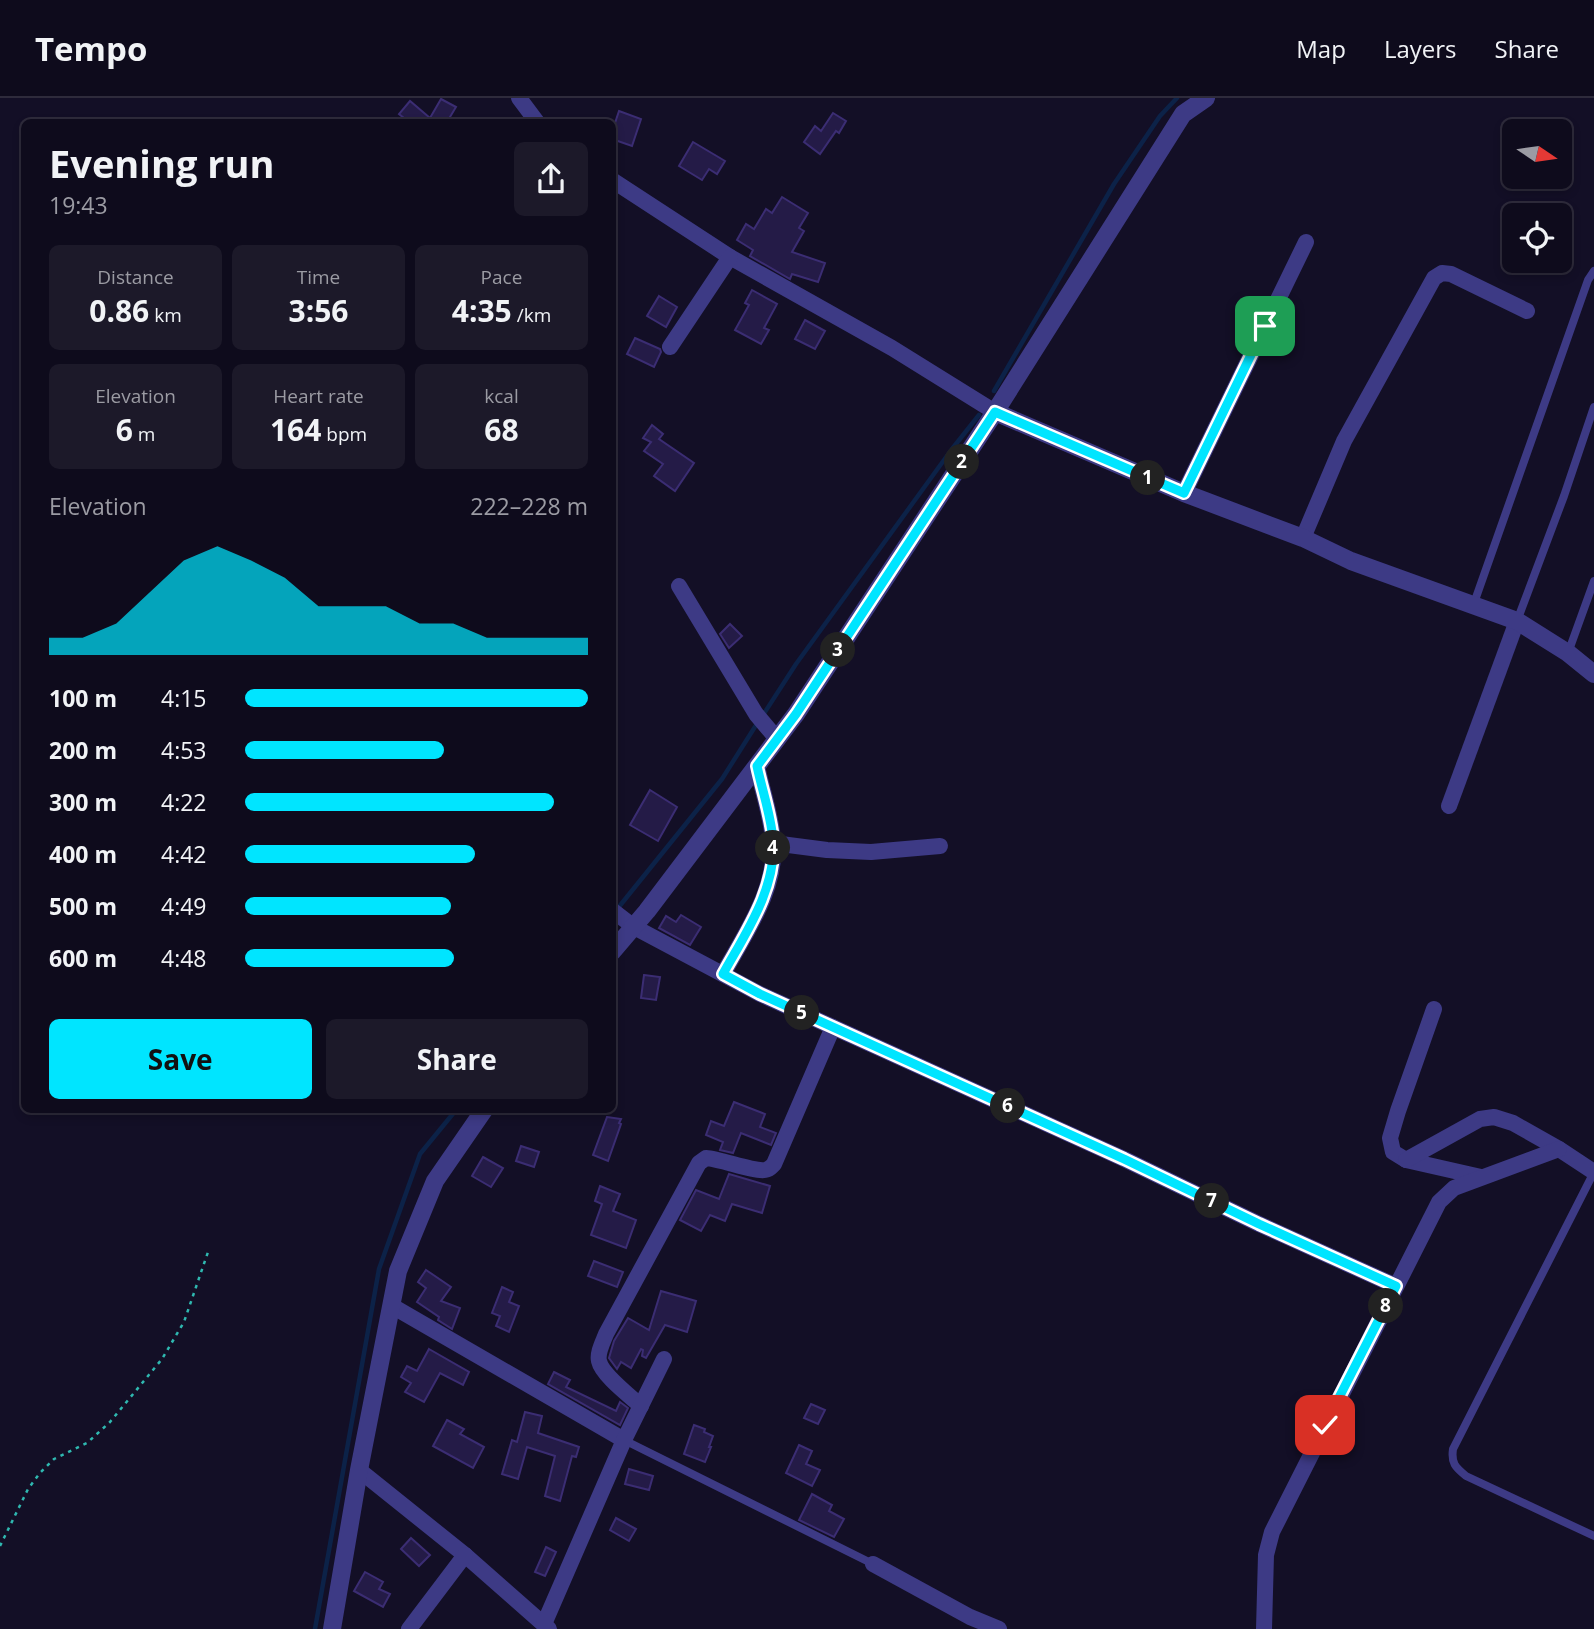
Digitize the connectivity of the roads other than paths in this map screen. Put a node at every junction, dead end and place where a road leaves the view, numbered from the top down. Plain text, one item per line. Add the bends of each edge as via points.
1 (519, 98) edge
2 (1206, 98) edge
3 (535, 119) edge
4 (616, 183) edge
5 (1306, 242) dead end
6 (730, 257) junction
7 (1594, 271) edge
8 (1527, 311) dead end
9 (670, 347) dead end
10 (1594, 407) edge
11 (995, 412) junction
12 (1184, 493) junction
13 (1303, 538) junction
14 (1594, 581) edge
15 (679, 586) dead end
16 (1473, 606) junction
17 (1517, 621) junction
18 (1569, 653) junction
19 (1594, 674) edge
20 (774, 737) junction
21 (757, 766) junction
22 (1449, 806) dead end
23 (773, 843) junction
24 (940, 846) dead end
25 (624, 919) edge
26 (616, 941) edge
27 (723, 974) junction
28 (1434, 1009) dead end
29 (834, 1027) junction
30 (482, 1113) edge
31 (1559, 1149) junction
32 (1406, 1160) junction
33 (1594, 1172) edge
34 (1481, 1177) junction
35 (1396, 1286) junction
36 (392, 1306) junction
37 (664, 1359) dead end
38 (641, 1406) junction
39 (624, 1440) junction
40 (359, 1470) junction
41 (1594, 1536) edge
42 (465, 1555) junction
43 (873, 1564) joint
44 (546, 1627) edge
45 (332, 1629) edge
46 (409, 1629) edge
47 (999, 1629) edge
48 (1264, 1629) edge

1 - 3 street
2 - 11 street via 1183,114
4 - 6 street
5 - 12 street
6 - 9 street
6 - 11 street
7 - 16 lane
8 - 13 street via 1451,274 1434,278 1344,441
10 - 17 lane
11 - 12 street
11 - 20 street via 796,714
12 - 13 street
13 - 16 street via 1351,561
14 - 18 lane
15 - 20 street
16 - 17 street
17 - 18 street
17 - 22 street
18 - 19 street
20 - 21 street
21 - 23 street
21 - 25 street
23 - 24 street via 872,852
23 - 27 street via 772,867 758,909
25 - 26 street
25 - 27 street
27 - 29 street
28 - 32 street via 1390,1138 1393,1152
29 - 35 street
29 - 38 street via 774,1164 761,1171 717,1159 699,1163 606,1334 599,1360 605,1372
30 - 36 street via 435,1181 398,1271
31 - 32 street via 1494,1117 1480,1119
31 - 33 street
31 - 34 street
32 - 34 street
33 - 41 lane via 1453,1449 1452,1461 1466,1476
34 - 35 street via 1454,1188 1439,1202
35 - 48 street via 1272,1532 1266,1555
36 - 39 street
36 - 40 street
37 - 38 street
38 - 39 street
39 - 43 lane
39 - 44 street
40 - 42 street
40 - 45 street
42 - 44 street
42 - 46 street
43 - 47 street

